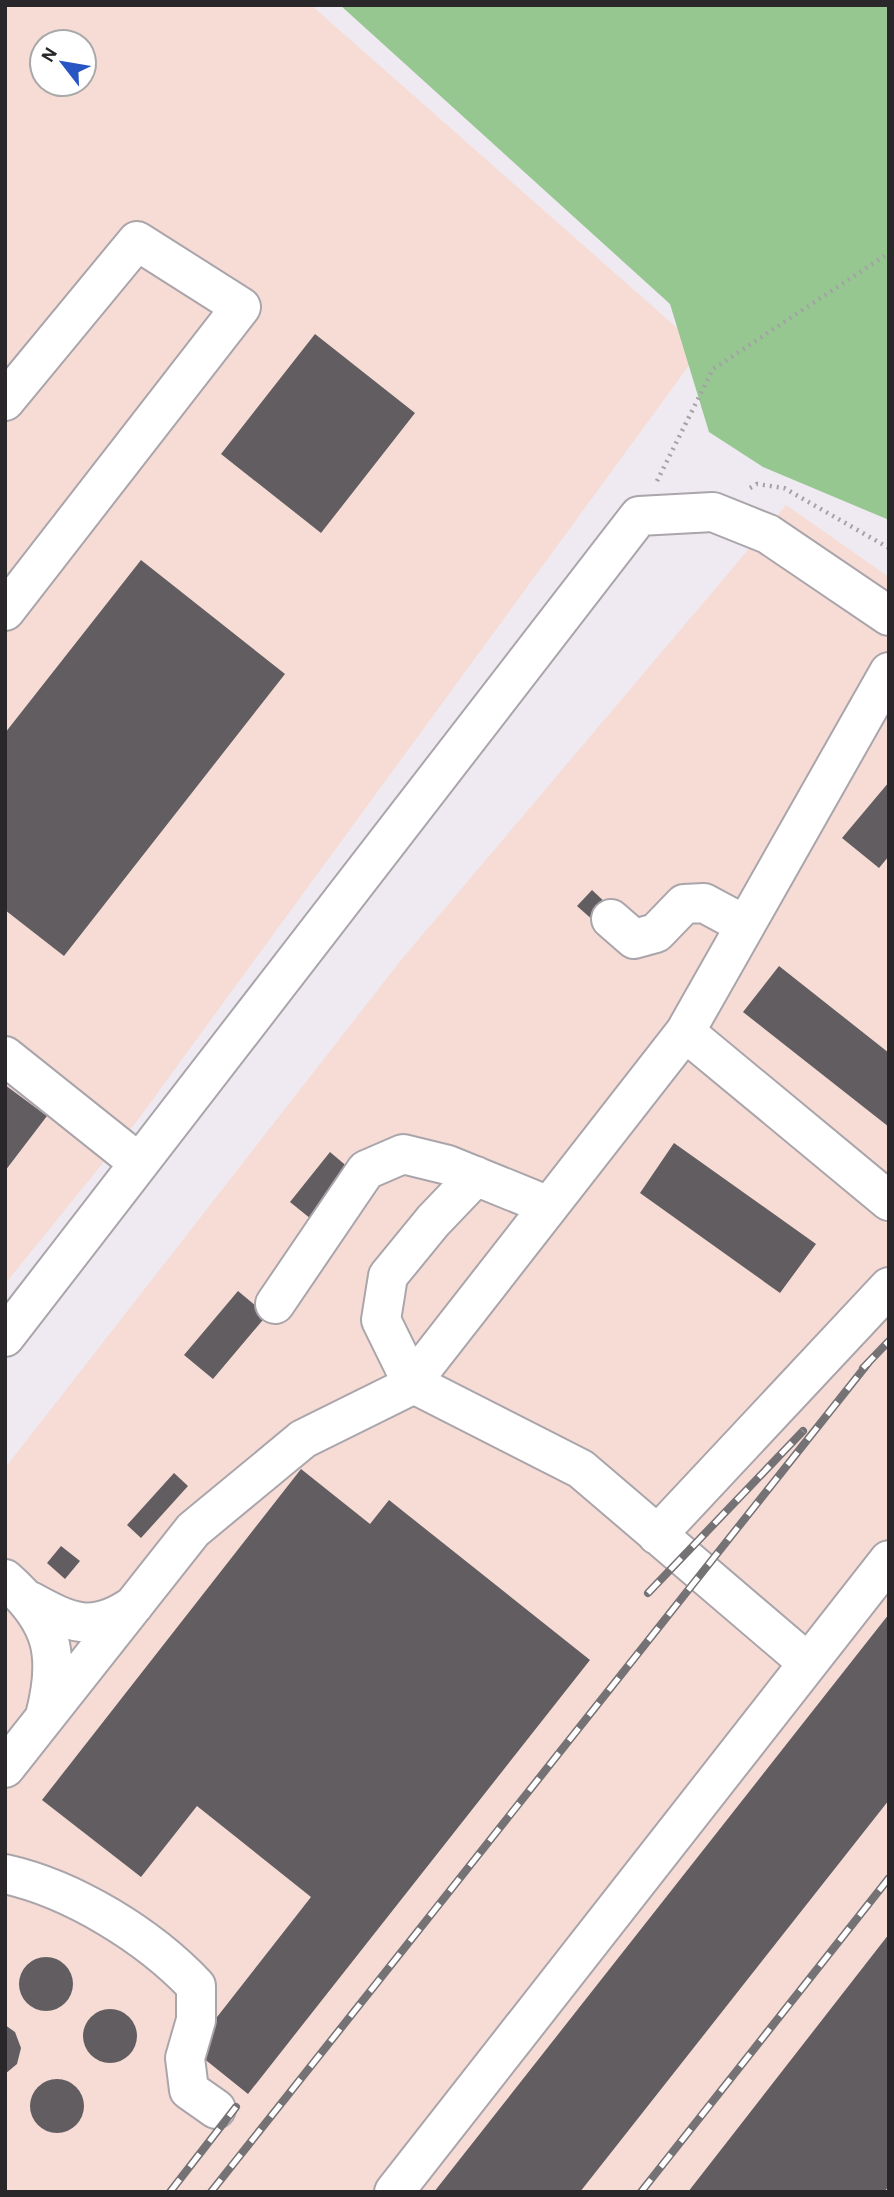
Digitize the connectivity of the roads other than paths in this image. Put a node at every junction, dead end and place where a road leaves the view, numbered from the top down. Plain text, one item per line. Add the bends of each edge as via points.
1 (5, 401) edge
2 (5, 611) edge
3 (889, 616) edge
4 (889, 672) edge
5 (611, 919) dead end
6 (745, 925) junction
7 (685, 1032) junction
8 (5, 1056) edge
9 (139, 1163) junction
10 (476, 1176) junction
11 (889, 1201) edge
12 (549, 1206) junction
13 (889, 1287) edge
14 (275, 1304) dead end
15 (5, 1337) edge
16 (412, 1383) junction
17 (657, 1535) junction
18 (889, 1560) edge
19 (18, 1590) edge
20 (135, 1604) junction
21 (808, 1663) junction
22 (45, 1718) junction
23 (5, 1768) edge
24 (5, 1874) edge
25 (216, 2109) dead end
26 (394, 2192) edge

1 - 2 street via 137,241 241,307
3 - 9 street via 768,534 713,512 639,516
4 - 6 street
5 - 6 street via 634,939 656,933 684,904 704,903
6 - 7 street
7 - 11 street
7 - 12 street
8 - 9 street
9 - 15 street
10 - 12 street
10 - 14 street via 403,1154 366,1170
10 - 16 street via 388,1276 382,1320
12 - 16 street
13 - 17 street
16 - 17 street via 581,1469
16 - 20 street via 303,1439 193,1531
17 - 21 street
18 - 21 street
19 - 20 street via 58,1617 83,1624 100,1623
19 - 22 street via 45,1625 50,1643 52,1691
20 - 22 street
21 - 26 street
22 - 23 street
24 - 25 street via 109,1916 169,1958 196,1986 196,2020 185,2058 189,2090

